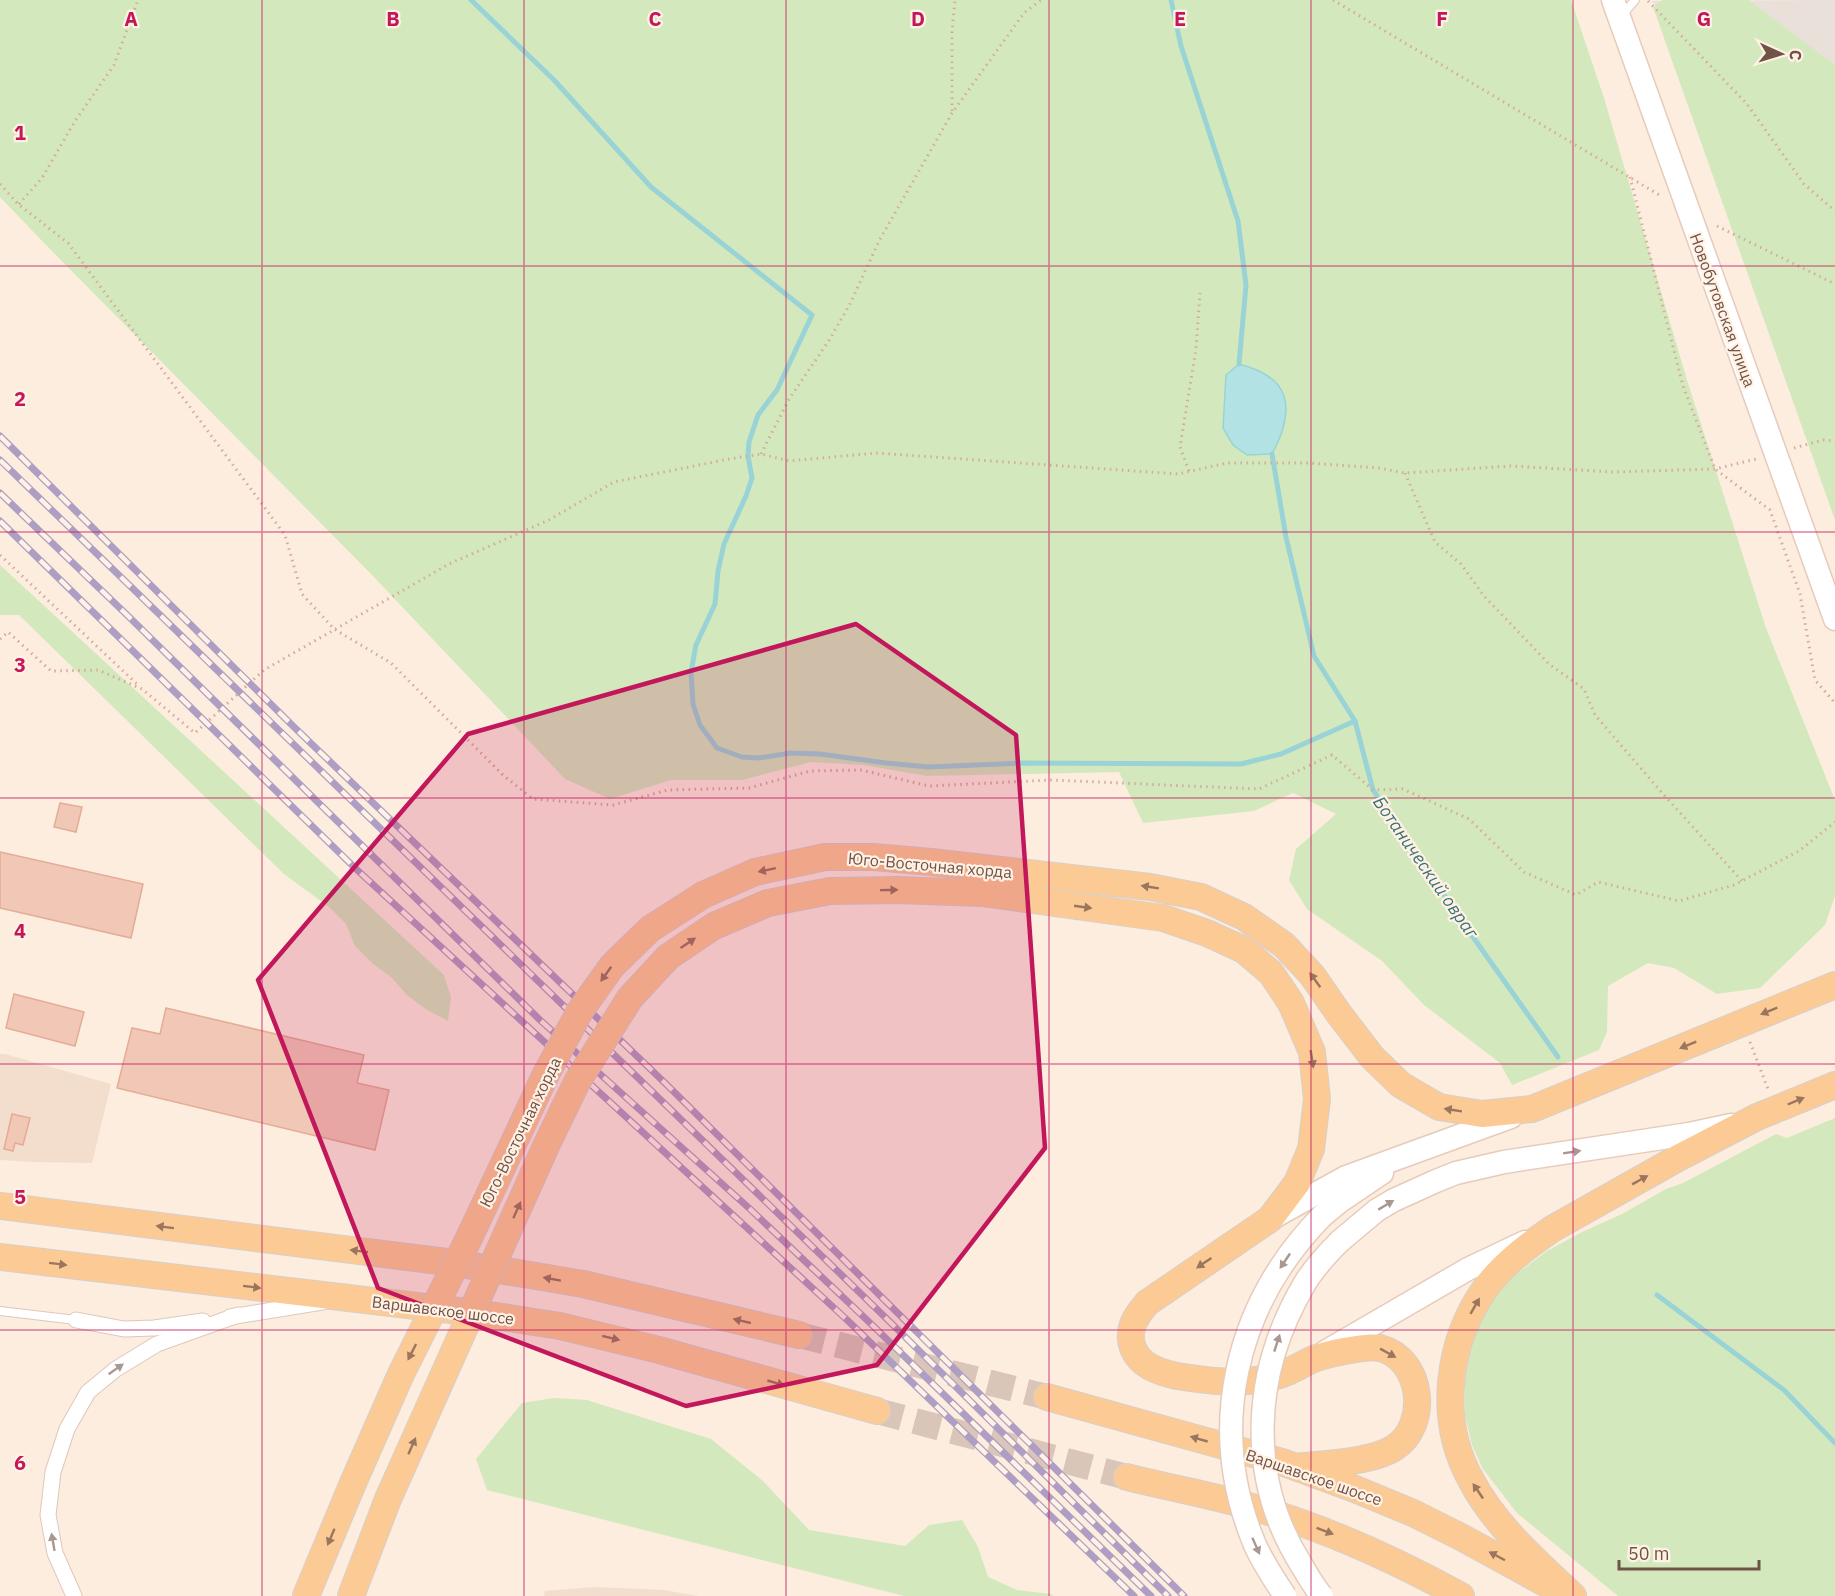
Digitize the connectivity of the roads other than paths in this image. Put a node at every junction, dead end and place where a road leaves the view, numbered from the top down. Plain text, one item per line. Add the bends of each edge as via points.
1 (1635, 0) edge
2 (1616, 9) edge
3 (1835, 619) edge
4 (1828, 987) edge
5 (1835, 1085) edge
6 (1532, 1109) junction
7 (1767, 1113) junction
8 (1433, 1145) junction
9 (0, 1206) edge
10 (1270, 1219) junction
11 (1552, 1229) junction
12 (0, 1257) edge
13 (348, 1298) junction
14 (0, 1311) edge
15 (238, 1316) junction
16 (76, 1320) joint
17 (799, 1335) tunnel mouth
18 (1311, 1360) junction
19 (1047, 1397) tunnel mouth
20 (877, 1411) tunnel mouth
21 (1296, 1467) junction
22 (1127, 1477) tunnel mouth
23 (74, 1596) edge
24 (306, 1596) edge
25 (351, 1596) edge
26 (1285, 1596) edge
27 (1322, 1596) edge
28 (1461, 1596) edge
29 (1565, 1596) edge
30 (1573, 1596) edge

1 - 2 lane
2 - 3 street, Новобутовская улица
4 -> 6 main road, Юго-Восточная хорда
7 -> 5 main road
6 - 8 street
6 -> 24 main road, Юго-Восточная хорда, bridge via 1482,1114 1439,1107 1401,1085 1372,1057 1312,975 1284,945 1244,917 1201,897 1150,886 874,857 825,857 755,872 703,895 650,929 612,966 580,1011 401,1374
11 -> 7 main road
27 -> 7 street, bridge via 1294,1554 1275,1508 1263,1455 1263,1409 1265,1385 1284,1324 1306,1282 1340,1240 1394,1200 1456,1173 1689,1134
8 - 10 street via 1346,1177
8 -> 26 street, bridge via 1377,1176 1322,1216 1264,1293 1242,1350 1232,1407 1232,1458 1255,1545
17 -> 9 main road via 583,1284 524,1274
10 -> 18 main road, Юго-Восточная хорда via 1148,1303 1132,1325 1133,1349 1152,1369 1227,1382 1272,1377
25 -> 10 main road, Юго-Восточная хорда, bridge via 388,1500 566,1103 602,1040 630,998 668,957 714,926 768,903 830,891 982,893 1162,918 1244,950 1271,973 1291,1003 1312,1052 1316,1087 1311,1149 1297,1183
11 - 18 street via 1468,1269
30 -> 11 main road via 1507,1531 1471,1481 1453,1432 1450,1405 1455,1356 1473,1307 1508,1263
12 -> 13 main road, Варшавское шоссе
13 - 15 street
13 -> 20 main road, Варшавское шоссе via 560,1326
14 - 16 lane
15 - 16 street via 124,1329
23 -> 15 street via 55,1553 48,1515 56,1461 67,1429 88,1392 157,1344
18 -> 21 main road, Юго-Восточная хорда via 1365,1347 1380,1348 1409,1371 1418,1398 1411,1429 1392,1449 1372,1457
21 -> 19 main road, Варшавское шоссе
29 -> 21 main road, Варшавское шоссе via 1413,1513
22 -> 28 main road via 1266,1511 1313,1527 1392,1559

